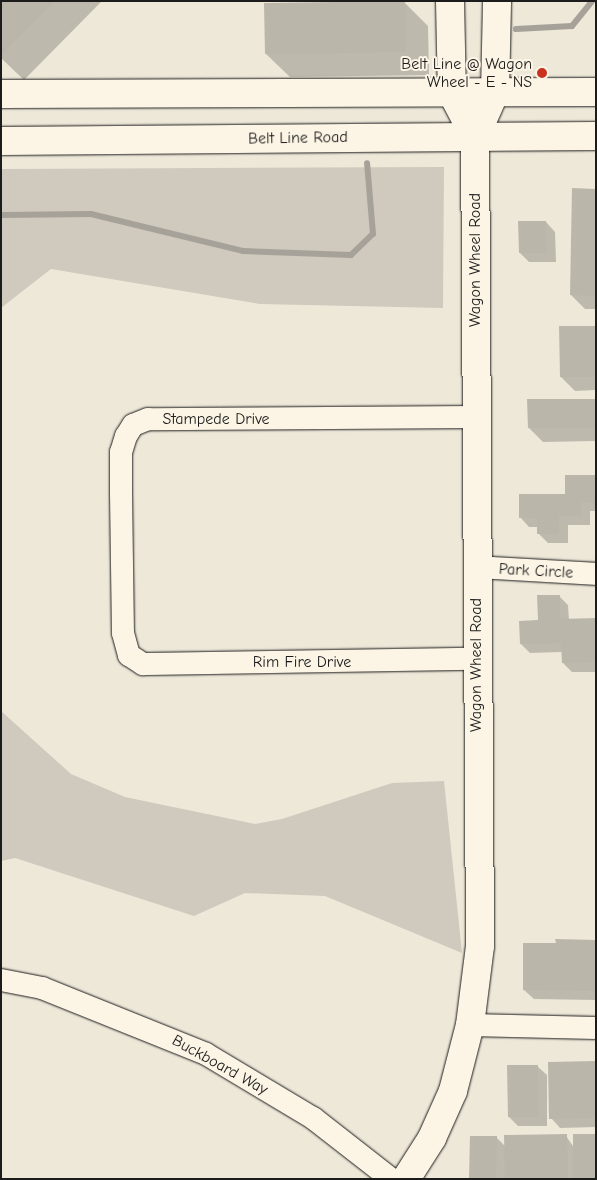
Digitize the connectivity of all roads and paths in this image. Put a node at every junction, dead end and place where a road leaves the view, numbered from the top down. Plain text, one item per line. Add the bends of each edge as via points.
1 (450, 1) edge
2 (497, 1) edge
3 (452, 92) junction
4 (495, 92) junction
5 (596, 92) edge
6 (1, 94) edge
7 (596, 136) edge
8 (474, 137) junction
9 (1, 141) edge
10 (475, 417) junction
11 (476, 568) junction
12 (596, 574) edge
13 (129, 655) joint
14 (476, 659) junction
15 (1, 980) edge
16 (470, 1025) junction
17 (596, 1028) edge
18 (391, 1179) edge
19 (406, 1179) edge

1 - 3 street, Wagon Wheel Road
2 - 4 street, Wagon Wheel Road
3 - 4 street
3 - 6 street
3 - 8 street, Wagon Wheel Road
4 - 5 street
4 - 8 street, Wagon Wheel Road
7 - 8 street, Belt Line Road
8 - 9 street, Belt Line Road
8 - 10 street, Wagon Wheel Road
10 - 11 street, Wagon Wheel Road
10 - 13 street, Stampede Drive via 172,418 148,419 133,425 126,436 121,460 123,632
11 - 12 street, Park Circle
11 - 14 street, Wagon Wheel Road
13 - 14 street, Rim Fire Drive via 143,664
14 - 16 street, Wagon Wheel Road via 480,946
15 - 18 street, Buckboard Way via 42,988 206,1054 313,1118
16 - 17 street
16 - 19 street, Wagon Wheel Road via 453,1091 432,1138

